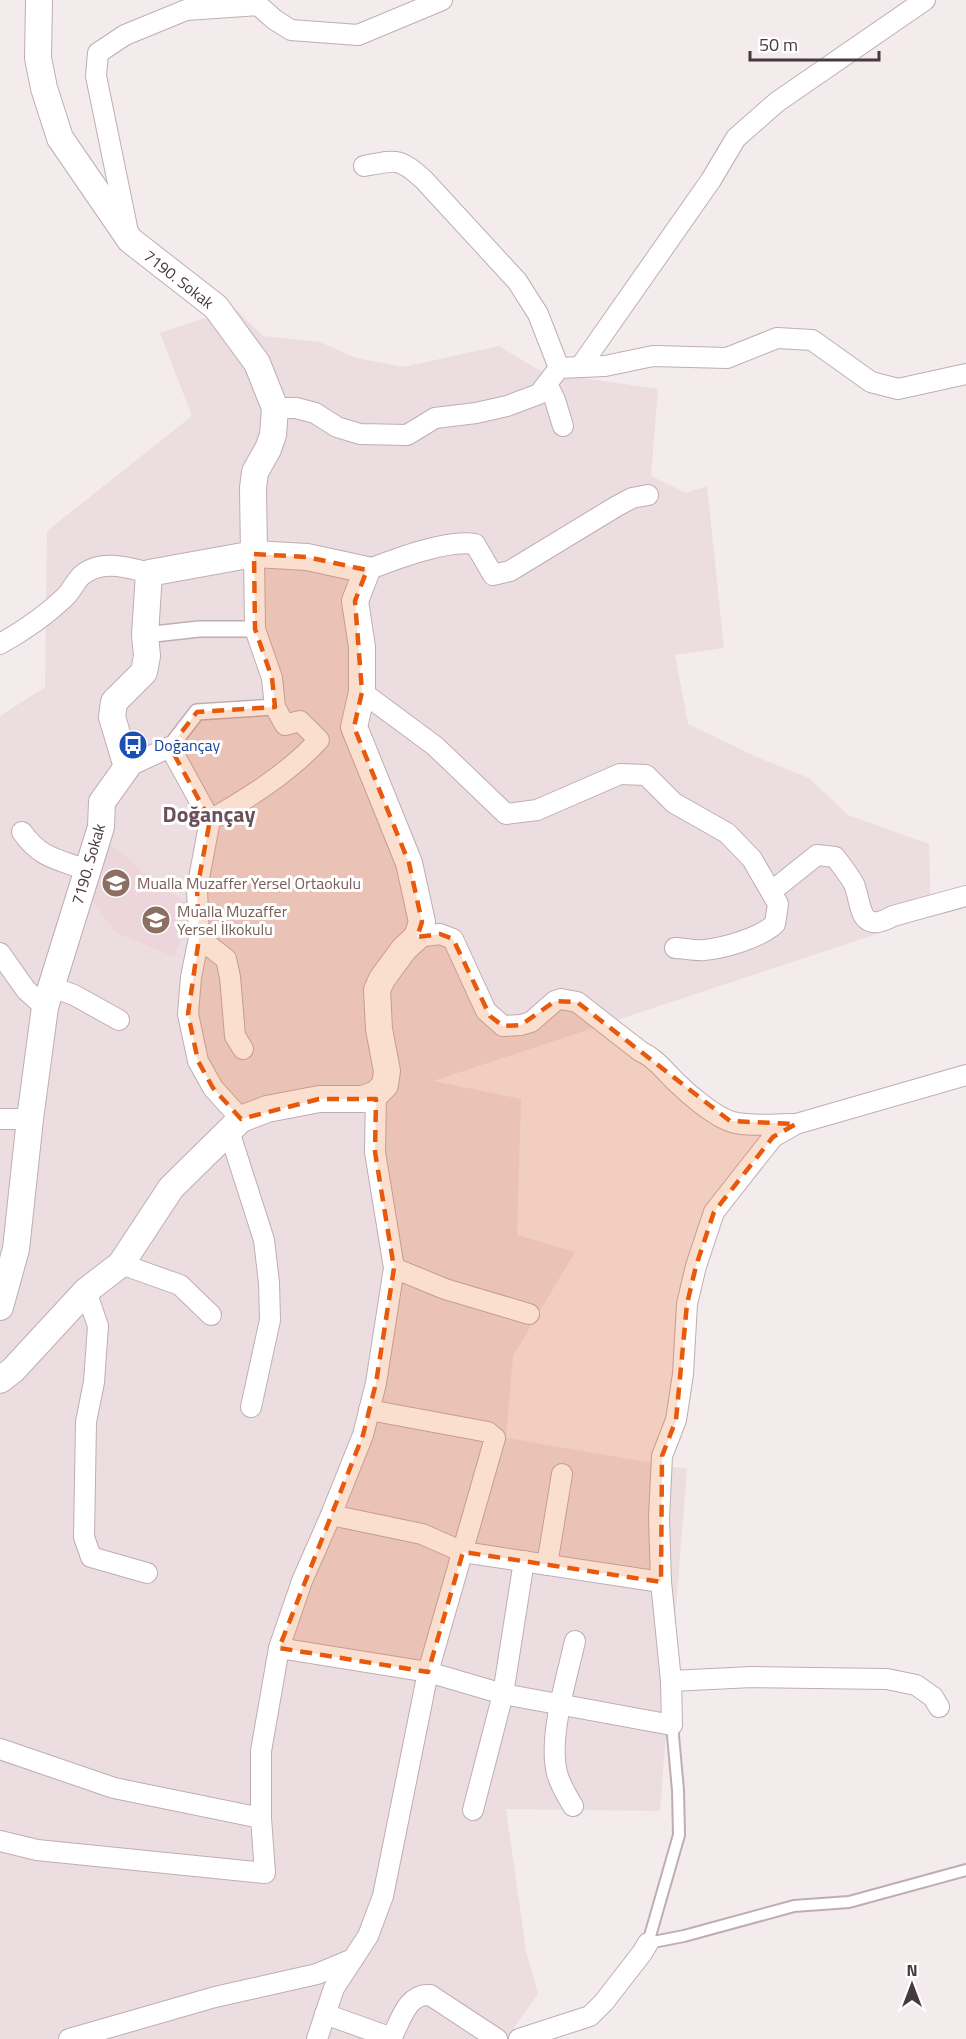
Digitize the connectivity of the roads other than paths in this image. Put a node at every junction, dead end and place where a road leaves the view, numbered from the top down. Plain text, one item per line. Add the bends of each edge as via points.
1 (39, 0) edge
2 (442, 0) edge
3 (925, 0) edge
4 (363, 166) dead end
5 (130, 240) junction
6 (580, 367) junction
7 (560, 368) junction
8 (966, 374) edge
9 (547, 384) junction
10 (275, 408) junction
11 (563, 426) dead end
12 (648, 495) dead end
13 (254, 554) junction
14 (367, 570) junction
15 (148, 573) junction
16 (255, 629) junction
17 (145, 634) junction
18 (0, 644) edge
19 (362, 692) junction
20 (275, 707) junction
21 (170, 747) junction
22 (127, 767) junction
23 (210, 820) junction
24 (22, 832) dead end
25 (87, 870) junction
26 (772, 891) junction
27 (966, 896) edge
28 (417, 937) junction
29 (199, 938) junction
30 (675, 948) dead end
31 (0, 953) edge
32 (48, 997) junction
33 (119, 1020) dead end
34 (243, 1049) dead end
35 (966, 1075) edge
36 (376, 1094) junction
37 (9, 1120) edge
38 (796, 1124) junction
39 (235, 1125) junction
40 (121, 1264) junction
41 (394, 1268) junction
42 (86, 1291) junction
43 (0, 1307) edge
44 (529, 1314) dead end
45 (212, 1315) dead end
46 (0, 1380) edge
47 (251, 1407) dead end
48 (369, 1410) junction
49 (562, 1474) dead end
50 (331, 1515) junction
51 (463, 1552) junction
52 (524, 1561) junction
53 (547, 1565) junction
54 (147, 1573) dead end
55 (661, 1582) junction
56 (575, 1641) dead end
57 (279, 1648) junction
58 (428, 1672) junction
59 (671, 1681) junction
60 (503, 1694) junction
61 (561, 1705) junction
62 (939, 1707) dead end
63 (672, 1725) junction
64 (0, 1749) edge
65 (573, 1806) dead end
66 (473, 1810) dead end
67 (261, 1818) junction
68 (0, 1841) edge
69 (966, 1870) edge
70 (648, 1943) junction
71 (353, 1959) junction
72 (325, 2014) junction
73 (69, 2039) edge
74 (317, 2039) edge
75 (497, 2039) edge
76 (519, 2039) edge

1 - 5 street, 7190. Sokak via 38,58 60,138
2 - 5 street via 358,35 291,30 258,5 186,10 125,35 98,53 96,76
3 - 6 street via 777,102 736,138
4 - 7 street via 394,160 408,165 424,180 517,281 538,314
5 - 10 street, 7190. Sokak via 216,307 257,363
6 - 7 street
6 - 8 street via 653,356 727,358 777,338 812,340 871,382 898,389
7 - 9 street
9 - 10 street via 539,394 507,406 435,418 407,435 360,434 315,413
9 - 11 street
10 - 13 street, 7190. Sokak via 273,435 255,472
12 - 14 street via 617,506 499,575 493,575 475,544 467,543
13 - 14 street via 307,557
13 - 15 street
13 - 16 street
14 - 19 street via 355,602 362,647
15 - 17 street
15 - 18 street via 121,565 101,567 82,575 67,596 32,626
16 - 17 street via 199,628
16 - 20 street via 272,678
17 - 22 street via 144,672 114,702 112,717
19 - 26 street via 435,746 506,814 537,810 620,774 646,775 674,803 727,833 752,859
19 - 28 street via 354,727 409,863 422,922
20 - 21 street via 197,712
20 - 23 street via 285,725 300,721 319,740 260,791
21 - 22 street
21 - 23 street
22 - 25 street, 7190. Sokak via 102,802 101,828
23 - 29 street via 197,889
24 - 25 street via 39,852
25 - 32 street, 7190. Sokak
26 - 27 street via 817,855 834,857 853,883 861,914 869,921 883,922 892,916
26 - 30 street via 777,912 775,924 765,933 703,950
28 - 36 street via 377,990 387,1071 385,1085
28 - 38 street via 440,933 453,939 486,1011 503,1026 531,1022 561,999 577,1002 730,1121
29 - 34 street via 226,959 235,1036
29 - 39 street via 188,1014 198,1061
31 - 32 street via 26,990
32 - 33 street via 74,995
32 - 37 street, 7190. Sokak
35 - 38 street
36 - 39 street via 363,1099 319,1098 267,1109
36 - 41 street via 375,1152
37 - 43 street, 7190. Sokak via 16,1249
38 - 55 street via 773,1137 714,1212 696,1266 687,1304 676,1420 662,1456
39 - 40 street via 171,1188
39 - 47 street via 264,1240 268,1283 270,1320
40 - 42 street
40 - 45 street via 180,1285
41 - 44 street via 445,1289
41 - 48 street
42 - 46 street
42 - 54 street via 98,1326 86,1422 84,1537 91,1557
48 - 50 street
48 - 51 street via 488,1432 495,1438
49 - 53 street
50 - 51 street via 422,1534
50 - 57 street
51 - 52 street
51 - 58 street
52 - 53 street
52 - 60 street
53 - 55 street
55 - 59 street
56 - 61 street
57 - 58 street
57 - 67 street via 261,1751
58 - 60 street
58 - 71 street via 383,1896 368,1936
59 - 62 street via 752,1677 887,1679 916,1685 933,1697
59 - 63 street
60 - 61 street
60 - 66 street
61 - 63 street
61 - 65 street via 555,1762
63 - 70 lane via 679,1835
64 - 67 street via 114,1788
67 - 68 street via 265,1873 37,1850
69 - 70 lane via 849,1902 794,1906
70 - 76 street via 590,2016
71 - 72 street via 334,1988
71 - 73 street via 317,1974 216,1996
72 - 74 street
72 - 75 street via 389,2037 410,2003 418,1996 430,1995

